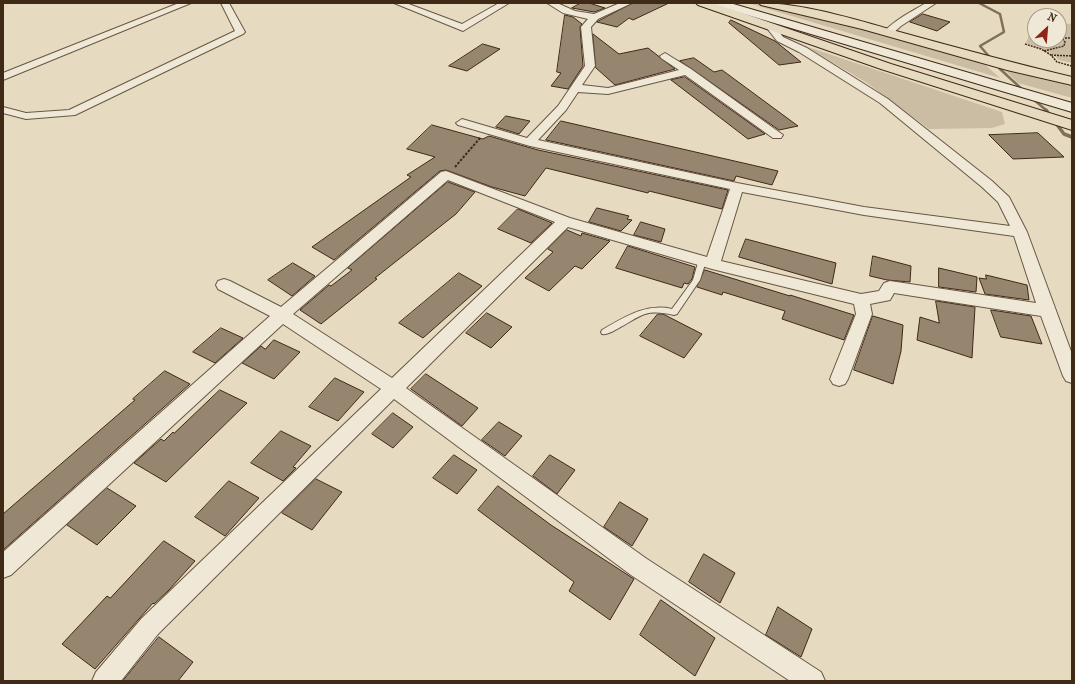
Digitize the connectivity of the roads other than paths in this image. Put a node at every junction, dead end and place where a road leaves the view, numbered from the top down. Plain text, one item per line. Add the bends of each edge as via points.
1 (187, 3) edge
2 (225, 3) edge
3 (398, 3) edge
4 (505, 3) edge
5 (551, 3) edge
6 (628, 3) edge
7 (702, 3) edge
8 (718, 3) edge
9 (736, 3) edge
10 (765, 3) edge
11 (932, 3) edge
12 (595, 17) junction
13 (771, 27) junction
14 (888, 33) junction
15 (664, 56) dead end
16 (687, 71) junction
17 (3, 77) edge
18 (1072, 81) edge
19 (997, 82) junction
20 (575, 88) junction
21 (1050, 98) junction
22 (1072, 100) edge
23 (1072, 108) edge
24 (3, 110) edge
25 (462, 123) dead end
26 (1072, 125) edge
27 (777, 135) dead end
28 (530, 142) junction
29 (737, 187) junction
30 (565, 221) junction
31 (1020, 232) junction
32 (707, 263) junction
33 (224, 285) dead end
34 (861, 300) junction
35 (1047, 311) junction
36 (282, 315) junction
37 (605, 332) dead end
38 (1072, 376) edge
39 (839, 379) dead end
40 (394, 388) junction
41 (3, 567) edge
42 (105, 681) edge
43 (812, 681) edge

1 - 17 street
2 - 24 street via 240,32 233,36 71,113 26,116
3 - 4 street via 463,28
5 - 12 street via 582,15
6 - 12 street
7 - 13 highway
8 - 19 main road
9 - 19 main road
10 - 14 highway
11 - 14 street
12 - 20 street via 586,27 590,66
13 - 26 highway
13 - 31 street via 780,39 884,101 987,184 1004,200
14 - 18 highway
15 - 16 street
16 - 20 street via 608,91
16 - 27 street
19 - 21 main road
20 - 28 street via 562,108
21 - 22 main road
21 - 23 main road
25 - 28 street
28 - 29 street
29 - 31 street via 864,211
29 - 32 street
30 - 32 street
30 - 36 street via 448,174
30 - 40 street
31 - 35 street
32 - 34 street
32 - 37 lane via 674,312 662,308 641,311
33 - 36 street
34 - 35 street via 884,296 890,287
34 - 39 street via 864,314
35 - 38 street
36 - 40 street
36 - 41 street
40 - 42 street via 150,626
40 - 43 street via 639,567

